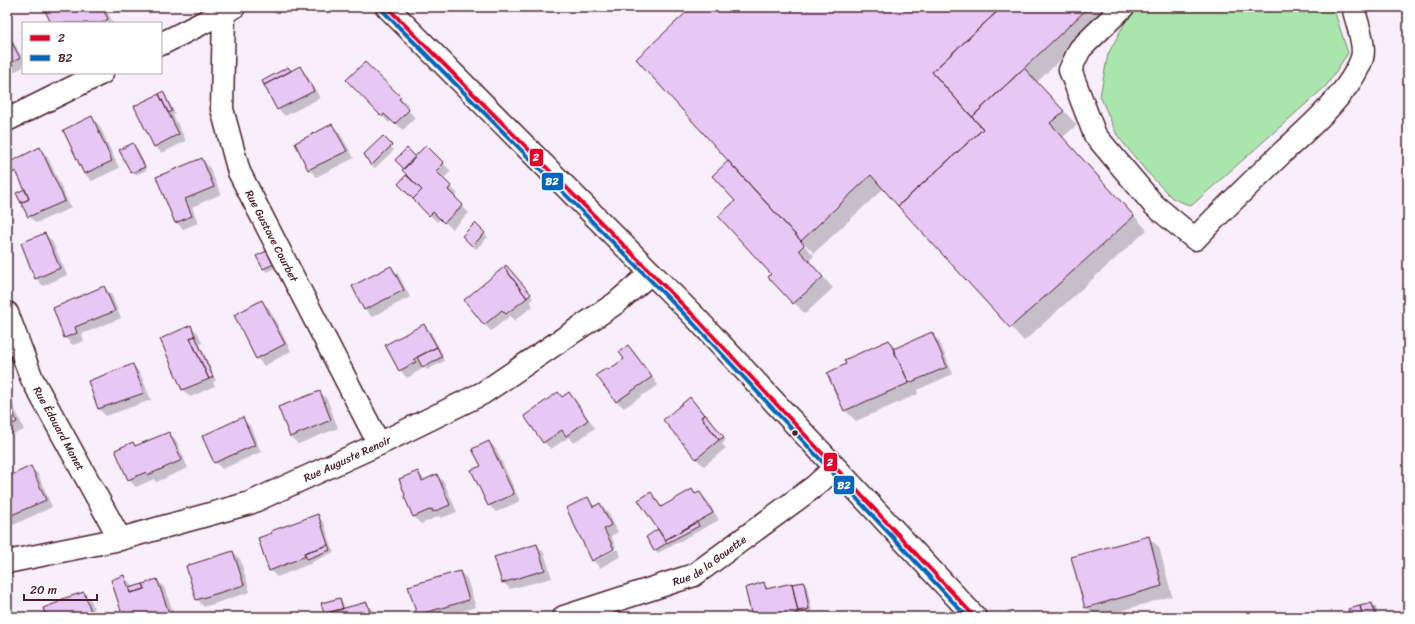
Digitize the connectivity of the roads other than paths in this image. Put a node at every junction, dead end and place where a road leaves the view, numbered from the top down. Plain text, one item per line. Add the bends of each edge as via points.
1 (387, 7) edge
2 (1123, 7) edge
3 (1353, 7) edge
4 (229, 10) edge
5 (162, 44) edge
6 (100, 74) edge
7 (7, 120) edge
8 (651, 273) junction
9 (7, 314) edge
10 (379, 444) junction
11 (835, 468) junction
12 (120, 539) junction
13 (7, 560) edge
14 (564, 617) edge
15 (975, 617) edge

1 - 8 street
2 - 3 street via 1080,49 1070,70 1095,135 1154,205 1195,239 1323,114 1350,81 1362,56 1362,41
4 - 5 street
4 - 10 street, Rue Gustave Courbet via 222,109 239,172
6 - 7 street
8 - 10 street, Rue Auguste Renoir via 616,303 483,393
8 - 11 street via 698,319
9 - 12 street, Rue Édouard Manet via 32,379
10 - 12 street, Rue Auguste Renoir via 250,503
11 - 14 street, Rue de la Gouette via 815,486 694,575
11 - 15 street
12 - 13 street, Rue Auguste Renoir

